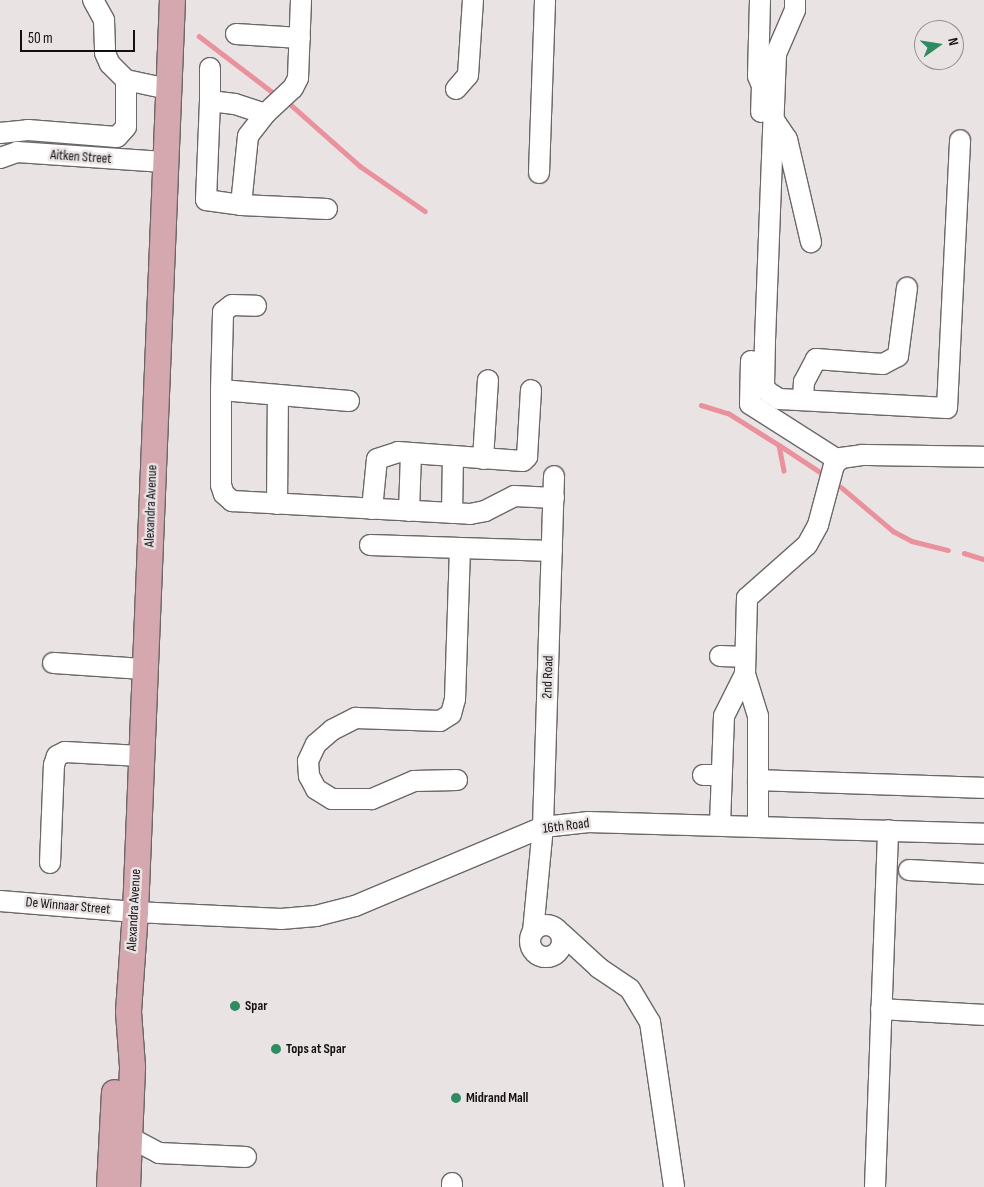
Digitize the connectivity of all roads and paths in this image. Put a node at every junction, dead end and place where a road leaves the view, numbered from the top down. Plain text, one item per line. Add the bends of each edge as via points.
1 (93, 0) edge
2 (172, 0) edge
3 (301, 0) edge
4 (473, 0) edge
5 (546, 0) edge
6 (760, 0) edge
7 (795, 0) edge
8 (236, 34) dead end
9 (300, 38) junction
10 (210, 68) dead end
11 (126, 80) junction
12 (168, 89) junction
13 (456, 89) dead end
14 (210, 101) junction
15 (265, 114) junction
16 (774, 120) junction
17 (9, 132) edge
18 (64, 132) junction
19 (960, 140) dead end
20 (8, 155) edge
21 (63, 155) junction
22 (164, 162) junction
23 (539, 174) dead end
24 (241, 205) junction
25 (327, 209) dead end
26 (811, 242) dead end
27 (907, 288) dead end
28 (256, 306) dead end
29 (488, 380) dead end
30 (222, 390) junction
31 (531, 390) dead end
32 (278, 395) junction
33 (804, 400) junction
34 (349, 401) dead end
35 (412, 453) junction
36 (453, 456) junction
37 (984, 457) edge
38 (483, 459) junction
39 (838, 460) junction
40 (554, 476) dead end
41 (554, 498) junction
42 (276, 504) junction
43 (372, 509) junction
44 (409, 511) junction
45 (452, 513) junction
46 (370, 544) dead end
47 (460, 549) junction
48 (552, 550) junction
49 (720, 656) dead end
50 (53, 663) dead end
51 (745, 665) junction
52 (144, 669) junction
53 (141, 756) junction
54 (457, 780) dead end
55 (758, 780) junction
56 (984, 788) edge
57 (720, 825) junction
58 (542, 826) junction
59 (758, 826) junction
60 (888, 830) junction
61 (984, 834) edge
62 (50, 863) dead end
63 (909, 870) dead end
64 (984, 874) edge
65 (538, 877) junction
66 (0, 900) edge
67 (135, 912) junction
68 (533, 932) junction
69 (557, 937) junction
70 (881, 1009) junction
71 (128, 1011) junction
72 (984, 1016) edge
73 (129, 1137) junction
74 (159, 1153) junction
75 (246, 1157) dead end
76 (121, 1184) edge
77 (673, 1184) edge
78 (874, 1187) edge

1 - 11 street via 104,20 110,64
2 - 12 main road, Alexandra Avenue
3 - 9 street
4 - 13 street via 468,75
5 - 23 street
6 - 39 street via 758,76 762,86 750,404
7 - 16 street via 795,10 776,54
8 - 9 street
9 - 15 street via 298,78 293,88
10 - 14 street
11 - 12 street
11 - 18 street via 124,133 108,138
12 - 22 main road, Alexandra Avenue
14 - 15 street via 235,104
14 - 24 street via 206,200
15 - 24 street via 248,136
16 - 26 street via 787,139
16 - 33 street via 764,386 779,399
17 - 18 street
17 - 20 street
18 - 21 street
19 - 33 street via 947,408
20 - 21 street, Aitken Street
21 - 22 street, Aitken Street
22 - 52 main road, Alexandra Avenue
24 - 25 street
27 - 33 street via 898,356 883,364 816,359 804,382
28 - 30 street via 232,305 222,312
29 - 38 street
30 - 32 street
30 - 42 street via 221,485 224,494 232,501
31 - 38 street via 527,457 517,463
32 - 34 street
32 - 42 street
35 - 36 street
35 - 43 street via 391,453 377,460
35 - 44 street
36 - 38 street
36 - 45 street
37 - 39 street via 862,455
39 - 51 street via 818,525 806,544 747,598
40 - 41 street, 2nd Road
41 - 45 street via 514,496 485,511
41 - 48 street, 2nd Road
42 - 43 street
43 - 44 street
44 - 45 street
46 - 47 street
47 - 48 street
47 - 54 street via 455,699 450,714 440,721 356,718 332,730 316,744 308,761 309,776 316,789 332,799 372,799 414,781
48 - 58 street, 2nd Road
49 - 51 street
50 - 52 street
51 - 55 street via 758,716
51 - 57 street via 724,716 712,775
52 - 53 main road, Alexandra Avenue
53 - 62 street via 65,752 57,756
53 - 67 main road, Alexandra Avenue
55 - 56 street
55 - 59 street
57 - 58 street, 16th Road via 589,822
57 - 59 street, 16th Road
58 - 65 street, 2nd Road
58 - 67 street, 16th Road via 355,906 316,916 281,919
59 - 60 street, 16th Road
60 - 61 street, 16th Road
60 - 70 street
63 - 64 street
65 - 68 street, 2nd Road
65 - 69 street, 2nd Road
66 - 67 street, De Winnaar Street
67 - 71 main road, Alexandra Avenue
68 - 69 street via 542,925
68 - 69 street, 2nd Road via 530,943 535,953 544,958
69 - 77 street via 630,989 650,1022
70 - 72 street
70 - 78 street
71 - 73 main road, Alexandra Avenue via 132,1066
71 - 76 main road, Alexandra Avenue via 115,1060
73 - 74 street via 144,1148
73 - 76 main road, Alexandra Avenue
74 - 75 street
74 - 76 street via 144,1161

